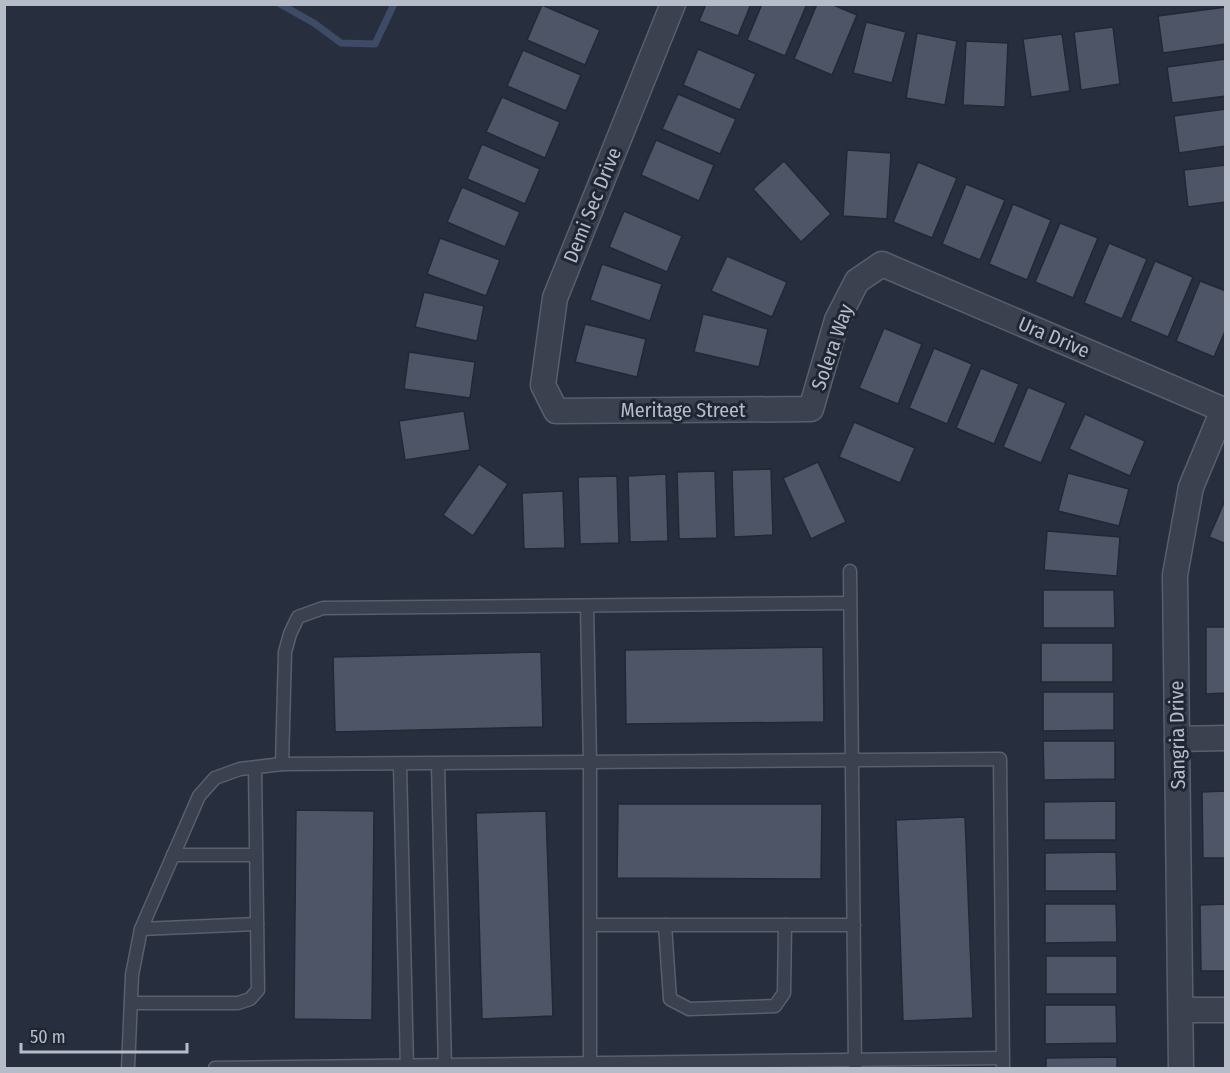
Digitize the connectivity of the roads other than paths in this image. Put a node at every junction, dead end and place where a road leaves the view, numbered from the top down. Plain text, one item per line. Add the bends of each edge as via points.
1 (673, 4) edge
2 (882, 264) joint
3 (811, 409) joint
4 (1224, 410) edge
5 (556, 411) joint
6 (850, 571) dead end
7 (850, 603) junction
8 (587, 606) junction
9 (1226, 738) edge
10 (1177, 739) junction
11 (852, 760) junction
12 (590, 762) junction
13 (282, 764) junction
14 (438, 764) junction
15 (400, 765) junction
16 (255, 768) junction
17 (173, 855) junction
18 (256, 855) junction
19 (257, 924) junction
20 (590, 925) junction
21 (665, 925) junction
22 (785, 925) junction
23 (854, 925) junction
24 (141, 929) junction
25 (131, 1003) junction
26 (1181, 1010) junction
27 (1226, 1010) edge
28 (1002, 1063) edge
29 (855, 1064) edge
30 (590, 1066) edge
31 (407, 1067) edge
32 (445, 1067) edge
33 (128, 1068) edge
34 (215, 1068) edge
35 (260, 1068) edge
36 (1182, 1068) edge

1 - 5 street, Demi Sec Drive via 555,298 543,385
2 - 3 street, Solera Way via 857,281 837,320
2 - 4 street, Ura Drive
3 - 5 street, Meritage Street
4 - 10 street, Sangria Drive via 1191,487 1175,574
6 - 7 lane
7 - 8 lane
7 - 11 lane
8 - 12 lane
8 - 13 lane via 323,608 298,616 285,652
9 - 10 street
10 - 26 street, Sangria Drive
11 - 12 lane
11 - 23 lane
11 - 28 lane via 1000,759
12 - 14 lane
12 - 20 lane
13 - 15 lane
13 - 16 lane
14 - 15 lane
14 - 32 lane
15 - 31 lane
16 - 17 lane via 215,778 199,796
16 - 18 lane
17 - 18 lane
17 - 24 lane
18 - 19 lane
19 - 24 lane
19 - 25 lane via 258,990 250,999 238,1003
20 - 21 lane
20 - 30 lane
21 - 22 lane
21 - 22 lane via 670,999 688,1009 775,1006 784,993
22 - 23 lane
23 - 29 lane
24 - 25 lane
25 - 33 lane
26 - 27 street
26 - 36 street, Sangria Drive
28 - 29 lane
29 - 30 lane
30 - 32 lane
31 - 32 lane
31 - 35 lane
34 - 35 lane

